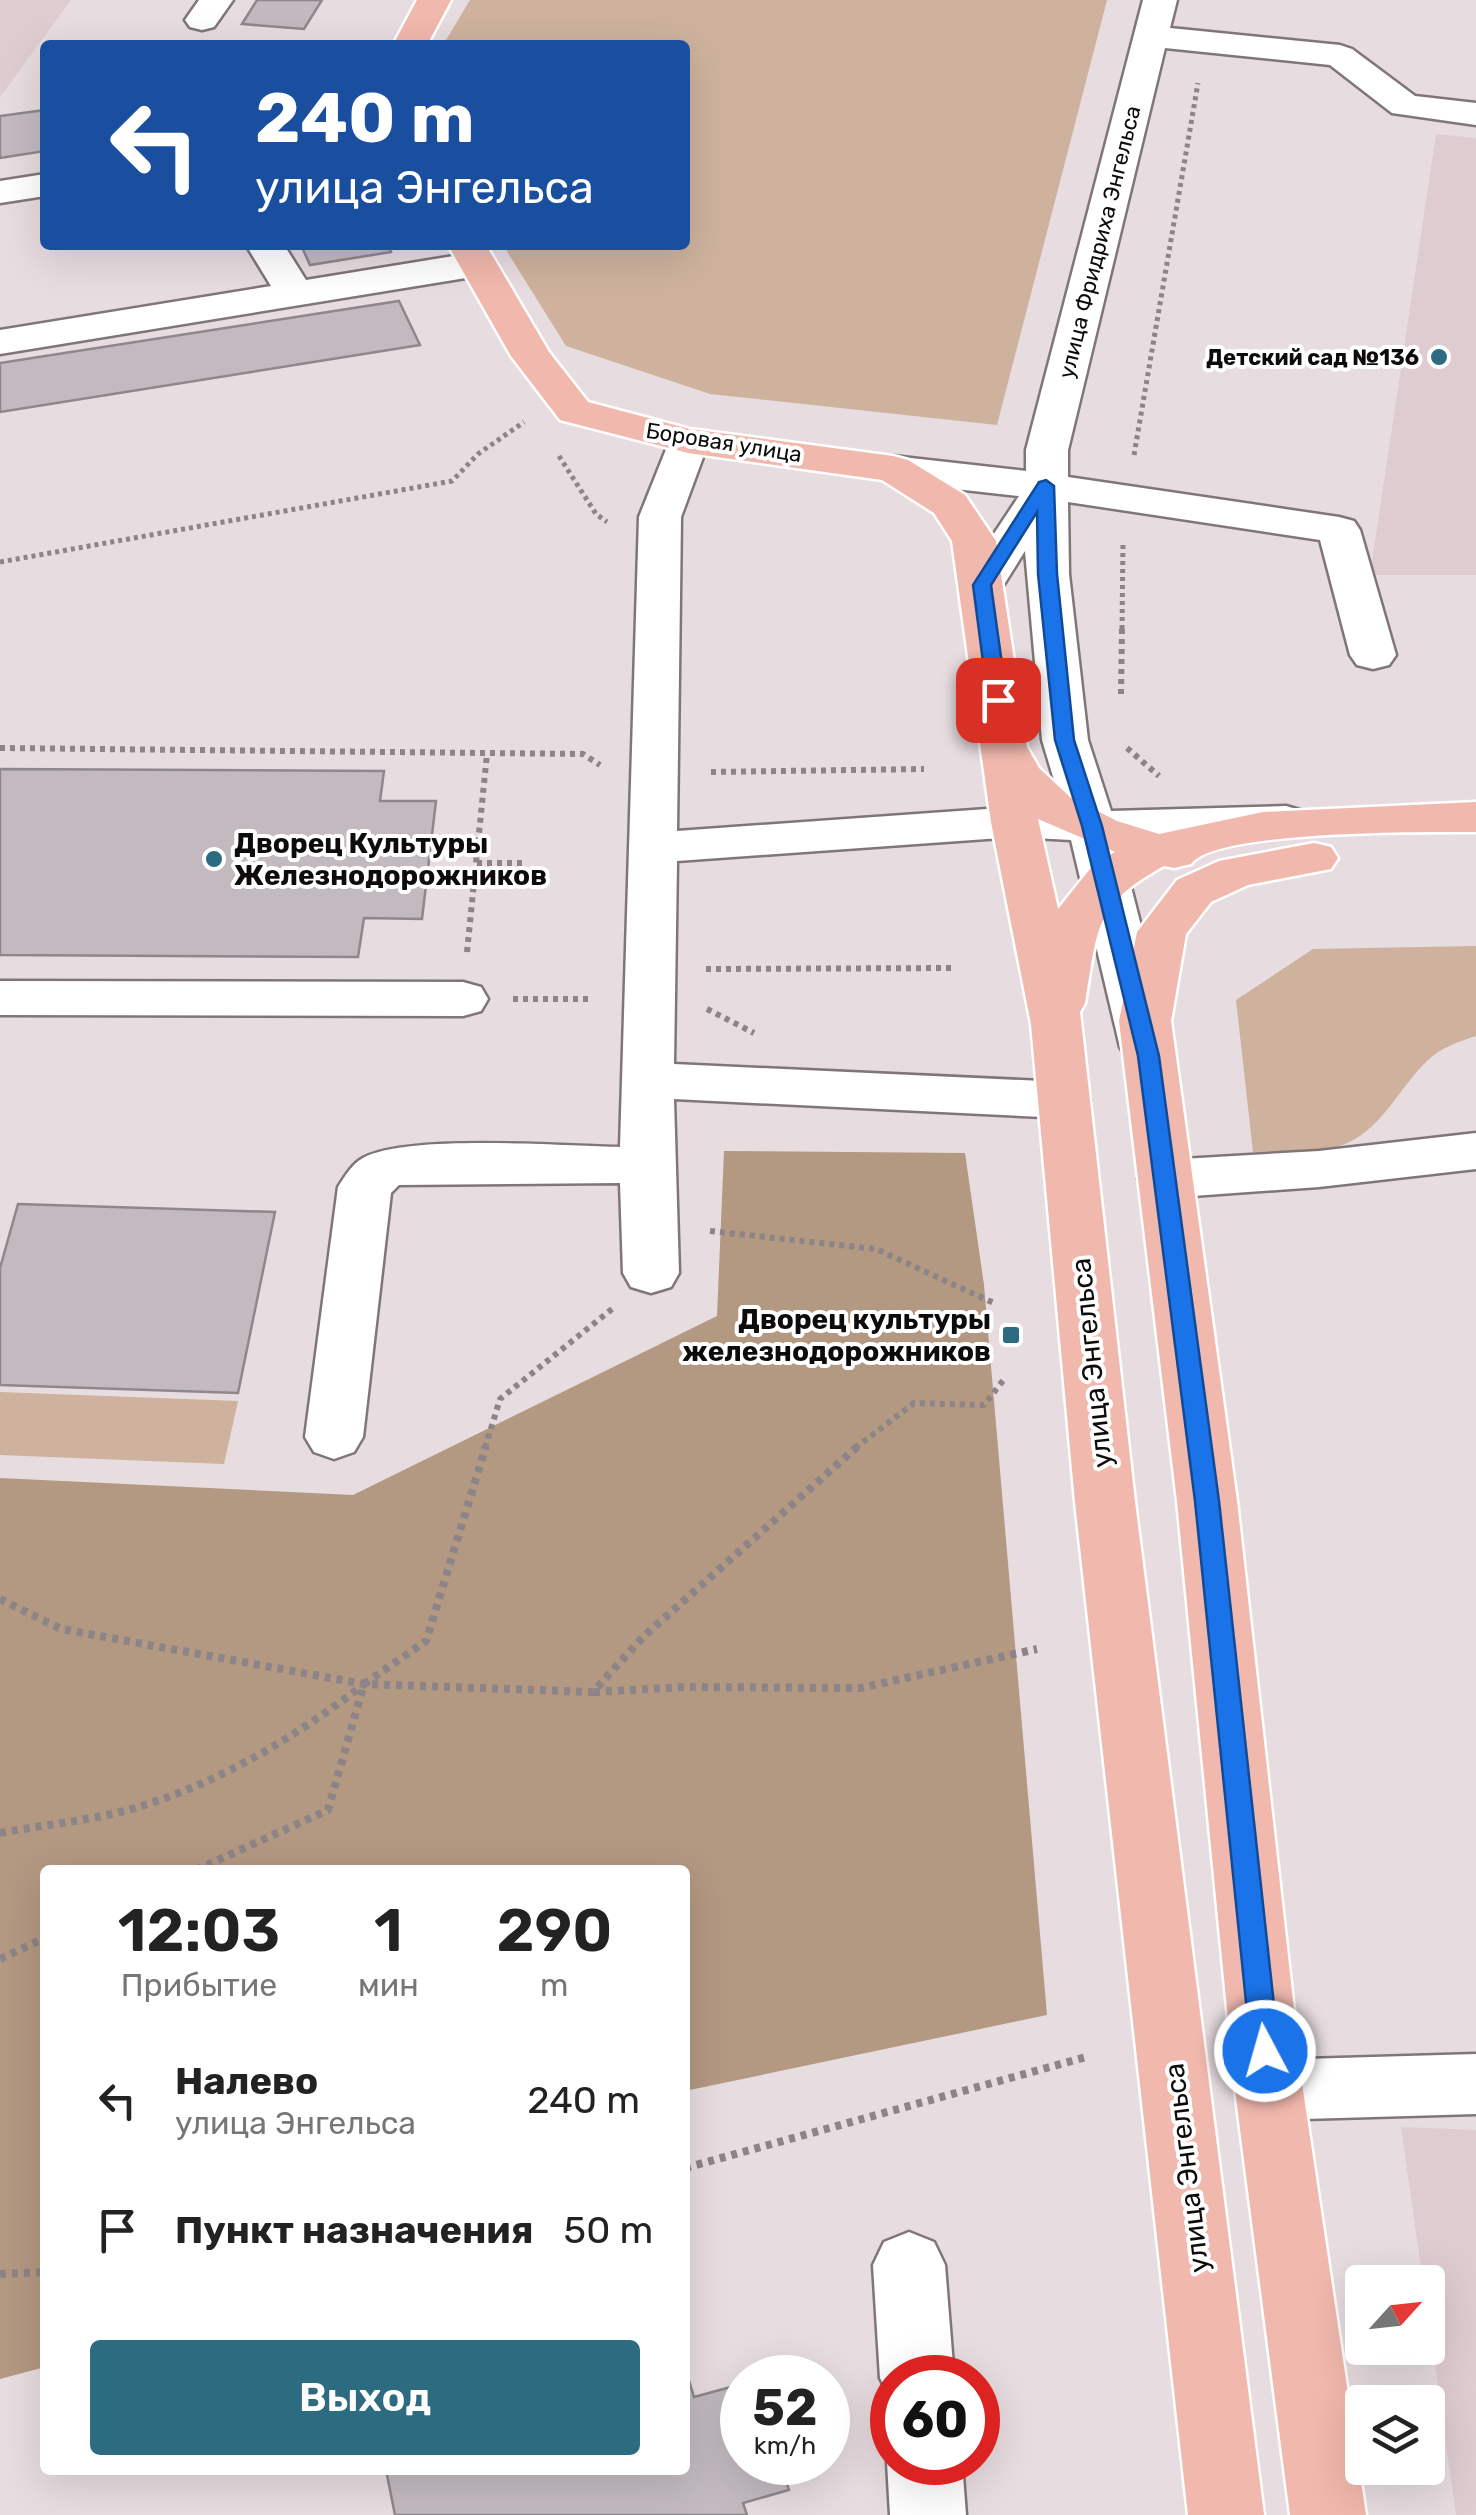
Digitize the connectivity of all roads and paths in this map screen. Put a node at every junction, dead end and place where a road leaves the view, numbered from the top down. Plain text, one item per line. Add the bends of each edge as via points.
1 (434, 0) edge
2 (1156, 18) edge
3 (413, 40) edge
4 (1206, 42) junction
5 (1476, 114) edge
6 (40, 187) edge
7 (0, 192) edge
8 (268, 250) edge
9 (472, 254) edge
10 (296, 296) junction
11 (0, 342) edge
12 (529, 419) dead end
13 (688, 441) junction
14 (894, 469) junction
15 (1046, 486) junction
16 (1126, 498) junction
17 (0, 562) edge
18 (982, 585) junction
19 (1373, 655) dead end
20 (1120, 703) dead end
21 (1002, 739) junction
22 (1065, 740) junction
23 (0, 748) edge
24 (487, 754) junction
25 (583, 754) dead end
26 (924, 769) dead end
27 (654, 772) junction
28 (1476, 817) edge
29 (1015, 822) junction
30 (1092, 826) junction
31 (1309, 839) junction
32 (651, 848) junction
33 (1161, 850) junction
34 (1476, 854) edge
35 (477, 863) junction
36 (524, 863) dead end
37 (1106, 882) junction
38 (955, 968) dead end
39 (713, 969) dead end
40 (0, 998) edge
41 (599, 998) dead end
42 (462, 999) junction
43 (1057, 1024) junction
44 (1148, 1056) junction
45 (649, 1080) junction
46 (1064, 1100) junction
47 (1476, 1151) edge
48 (646, 1165) junction
49 (1165, 1179) junction
50 (650, 1251) junction
51 (996, 1304) dead end
52 (1005, 1378) dead end
53 (334, 1437) dead end
54 (0, 1599) edge
55 (1037, 1649) dead end
56 (364, 1684) junction
57 (592, 1692) junction
58 (0, 1833) edge
59 (207, 1865) edge
60 (40, 1940) edge
61 (0, 1959) edge
62 (1086, 2057) dead end
63 (1269, 2090) junction
64 (1474, 2091) edge
65 (690, 2167) edge
66 (909, 2265) dead end
67 (40, 2272) edge
68 (0, 2274) edge
69 (915, 2355) edge
70 (926, 2485) edge
71 (928, 2515) edge
72 (1226, 2515) edge
73 (1328, 2515) edge

1 - 3 main road
2 - 4 street
2 - 15 street, улица Фридриха Энгельса via 1048,450
4 - 5 street via 1340,56 1406,104
4 - 16 path
6 - 7 street
8 - 10 street
9 - 10 street
9 - 13 main road, Боровая улица via 531,356 574,411
10 - 11 street
12 - 17 path via 452,480
13 - 14 main road, Боровая улица
13 - 27 street via 660,517
14 - 15 street, Боровая улица
14 - 18 main road, Боровая улица via 950,504 974,541
15 - 16 street, Боровая улица
15 - 18 street
15 - 22 street
16 - 19 street, Боровая улица via 1339,530
16 - 20 path
18 - 21 main road, улица Энгельса
21 - 29 main road, улица Энгельса
21 - 30 main road via 1013,770 1045,803
22 - 30 street
22 - 31 street via 1108,791 1146,809
23 - 24 path
24 - 25 path
24 - 35 path
26 - 27 path
27 - 32 street
28 - 31 main road
29 - 30 street
29 - 32 street
29 - 43 main road, улица Энгельса
30 - 31 street
30 - 33 main road
30 - 37 street
31 - 33 main road via 1188,840
31 - 34 main road
31 - 44 main road via 1194,891 1162,932 1146,1022
32 - 45 street
33 - 37 main road via 1125,862
35 - 36 path
35 - 42 path
37 - 43 main road via 1084,904
37 - 44 street
38 - 39 path
40 - 42 street
41 - 42 path
43 - 46 main road, улица Энгельса
44 - 49 main road
45 - 46 street
45 - 48 street
46 - 72 main road, улица Энгельса
47 - 49 street
48 - 50 street
48 - 53 street via 402,1164 380,1172 365,1187
49 - 63 main road via 1207,1501
50 - 51 path via 720,1231 876,1250
50 - 56 path via 608,1313 500,1399 426,1642
52 - 57 path via 984,1405 914,1402 874,1431 643,1637
54 - 56 path via 61,1629
55 - 57 path via 860,1688
56 - 57 path
56 - 58 path via 224,1773 130,1810
56 - 59 path via 328,1810
60 - 61 path
62 - 65 path
63 - 64 street
63 - 73 main road
66 - 69 street
67 - 68 path
70 - 71 street

